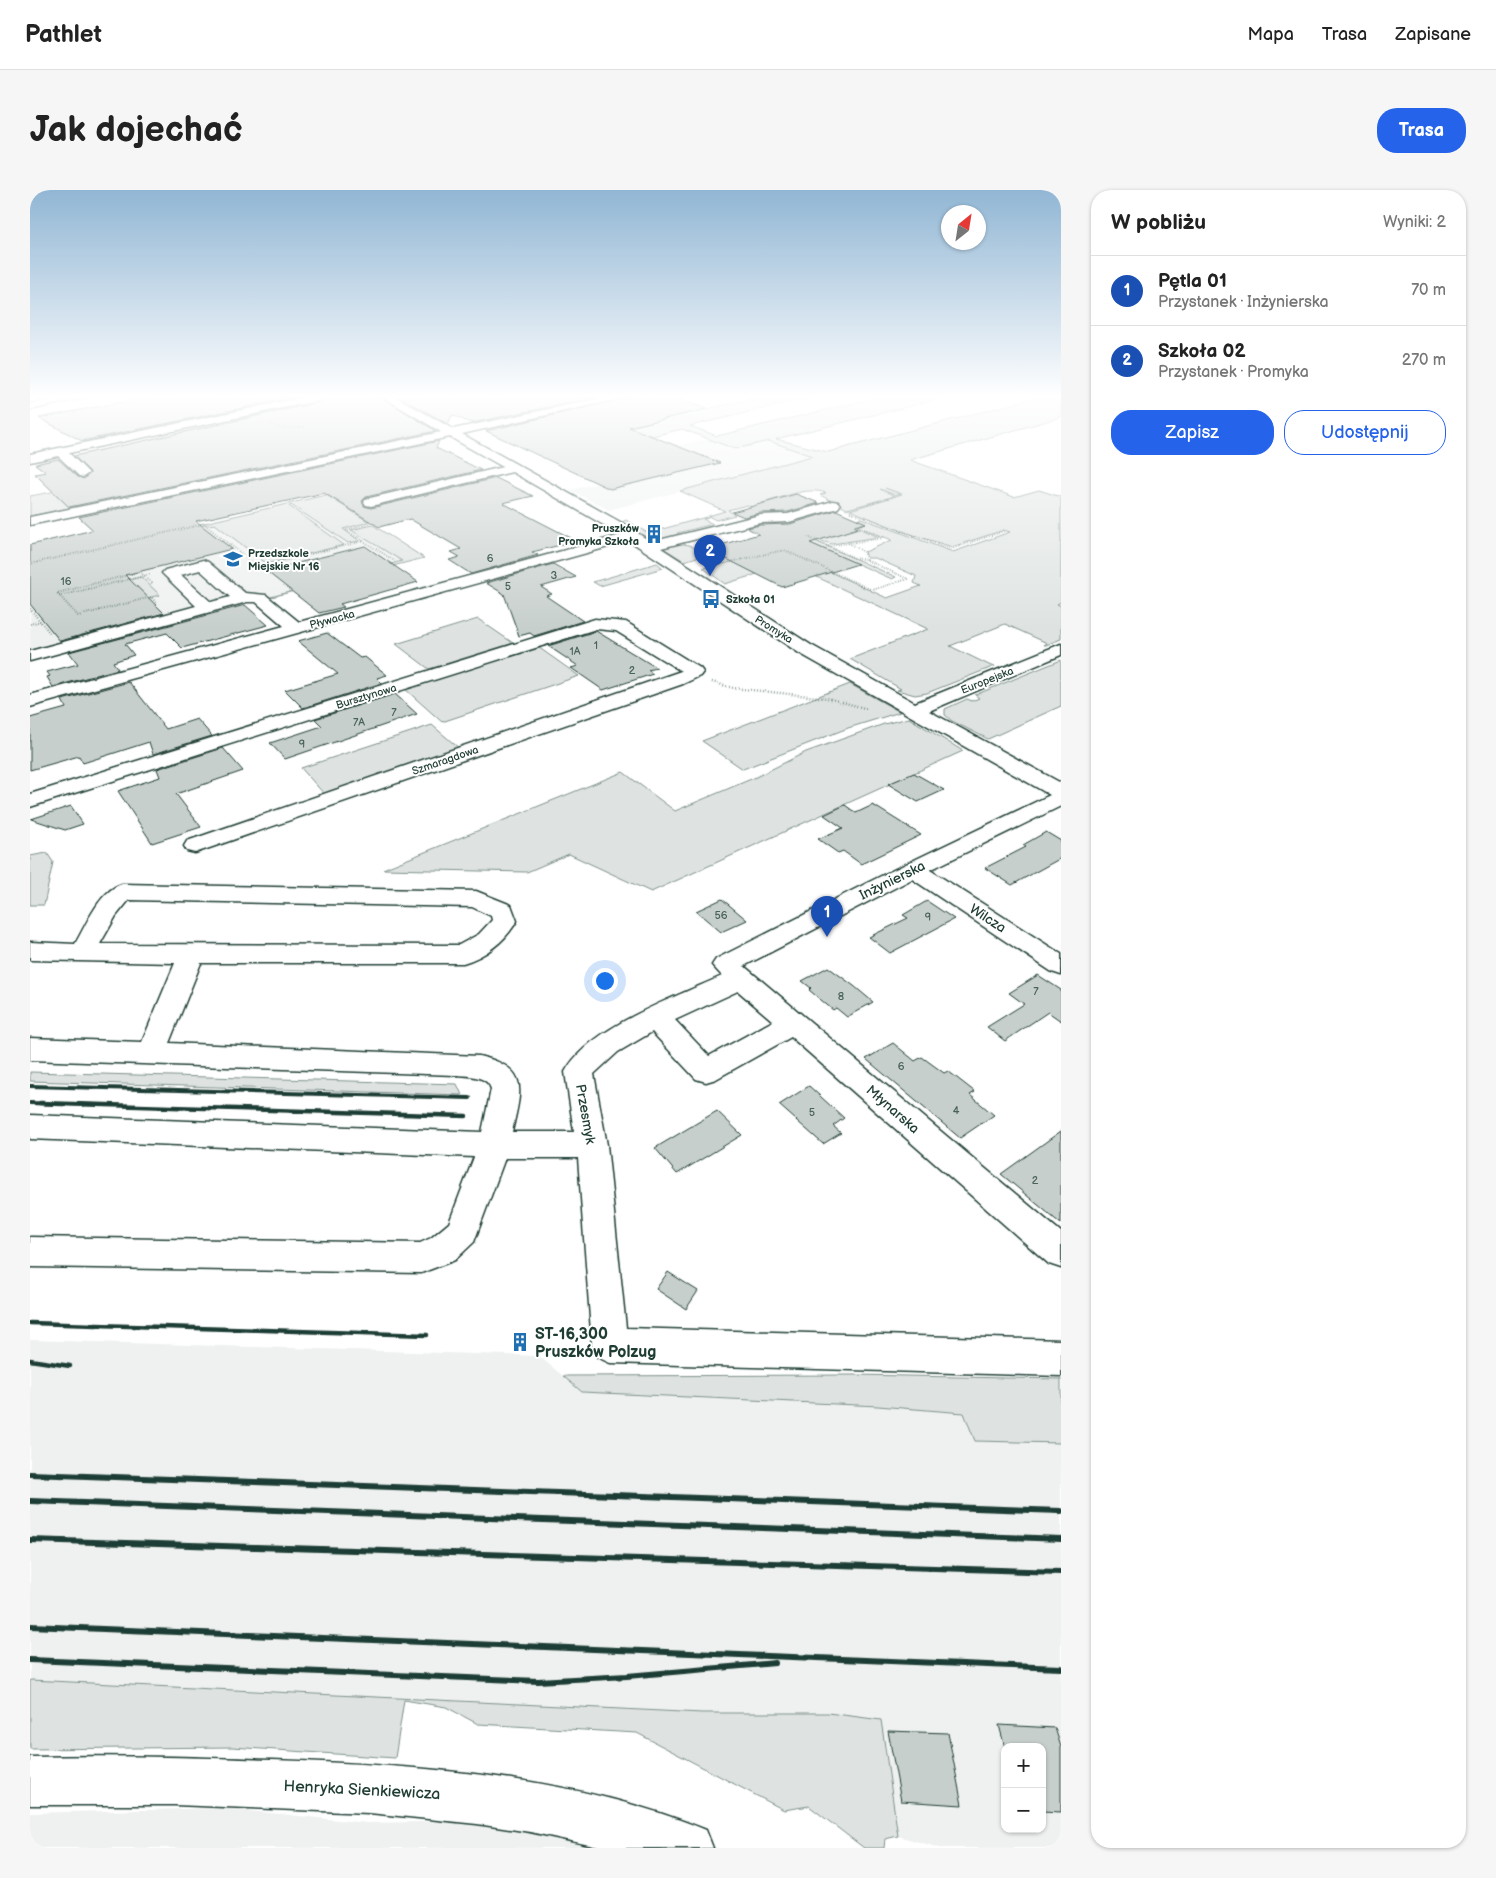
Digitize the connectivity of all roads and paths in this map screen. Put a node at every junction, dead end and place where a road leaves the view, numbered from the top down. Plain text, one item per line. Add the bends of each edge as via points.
1 (251, 474) edge
2 (488, 474) edge
3 (525, 474) edge
4 (402, 495) junction
5 (896, 496) dead end
6 (371, 502) dead end
7 (420, 504) dead end
8 (833, 505) dead end
9 (30, 520) edge
10 (370, 524) dead end
11 (856, 526) dead end
12 (1006, 531) dead end
13 (633, 536) junction
14 (808, 537) dead end
15 (848, 543) junction
16 (828, 546) junction
17 (649, 547) junction
18 (866, 560) junction
19 (395, 561) dead end
20 (705, 562) dead end
21 (140, 572) dead end
22 (122, 577) junction
23 (126, 580) dead end
24 (104, 581) junction
25 (108, 584) dead end
26 (241, 598) junction
27 (159, 606) dead end
28 (207, 608) junction
29 (30, 609) edge
30 (41, 621) junction
31 (30, 624) edge
32 (297, 629) junction
33 (53, 636) dead end
34 (1061, 650) edge
35 (30, 656) edge
36 (694, 672) junction
37 (30, 701) edge
38 (871, 710) dead end
39 (914, 710) junction
40 (1061, 792) edge
41 (1061, 798) edge
42 (30, 801) edge
43 (195, 846) dead end
44 (914, 870) junction
45 (30, 951) edge
46 (82, 953) junction
47 (191, 955) junction
48 (1061, 966) edge
49 (733, 972) junction
50 (656, 1018) junction
51 (793, 1023) junction
52 (30, 1049) edge
53 (151, 1054) junction
54 (30, 1127) edge
55 (494, 1145) junction
56 (592, 1145) junction
57 (30, 1252) edge
58 (1061, 1253) edge
59 (1061, 1358) edge
60 (30, 1781) edge
61 (688, 1848) edge

1 - 9 street
2 - 4 street
3 - 13 street, Promyka
4 - 6 street
4 - 7 street
5 - 12 path via 846,510 952,549
8 - 17 street via 789,518 760,519
10 - 19 path via 346,530
11 - 15 path via 884,538
13 - 17 street, Promyka
13 - 32 street, Pływacka
14 - 16 path
15 - 16 path
15 - 18 path via 864,552
16 - 18 path
17 - 39 street, Promyka via 774,630
18 - 20 path via 908,578 872,590 785,548 730,562 721,557
21 - 22 path
22 - 23 path
22 - 24 path
24 - 25 path
24 - 27 path via 56,593 78,616 151,598
26 - 28 street
26 - 28 street via 203,565 170,573
26 - 32 street via 260,598
28 - 35 street
29 - 30 path
30 - 31 path
30 - 33 path
32 - 37 street, Pływacka
34 - 39 street, Europejska
36 - 38 path via 704,679 733,688 826,698
36 - 42 street, Bursztynowa via 620,626 595,624
36 - 43 street, Szmaragdowa
39 - 40 street, Promyka
41 - 44 street, Inżynierska
44 - 48 street, Wilcza
44 - 49 street, Inżynierska
45 - 46 street
46 - 47 street
46 - 47 street via 122,892 476,899 502,911 505,921 488,940 462,954
47 - 53 street
49 - 50 street, Przesmyk
49 - 51 street, Młynarska
50 - 51 street via 706,1071
50 - 56 street, Przesmyk via 596,1052 585,1061 579,1072
51 - 58 street, Młynarska
52 - 53 street
53 - 55 street via 477,1067 496,1072 505,1080 505,1100
54 - 55 street
55 - 56 street
55 - 57 street via 462,1232 443,1249 421,1258
56 - 59 street, Przesmyk via 610,1345
60 - 61 street, Henryka Sienkiewicza via 121,1779 256,1783 451,1795 577,1817

